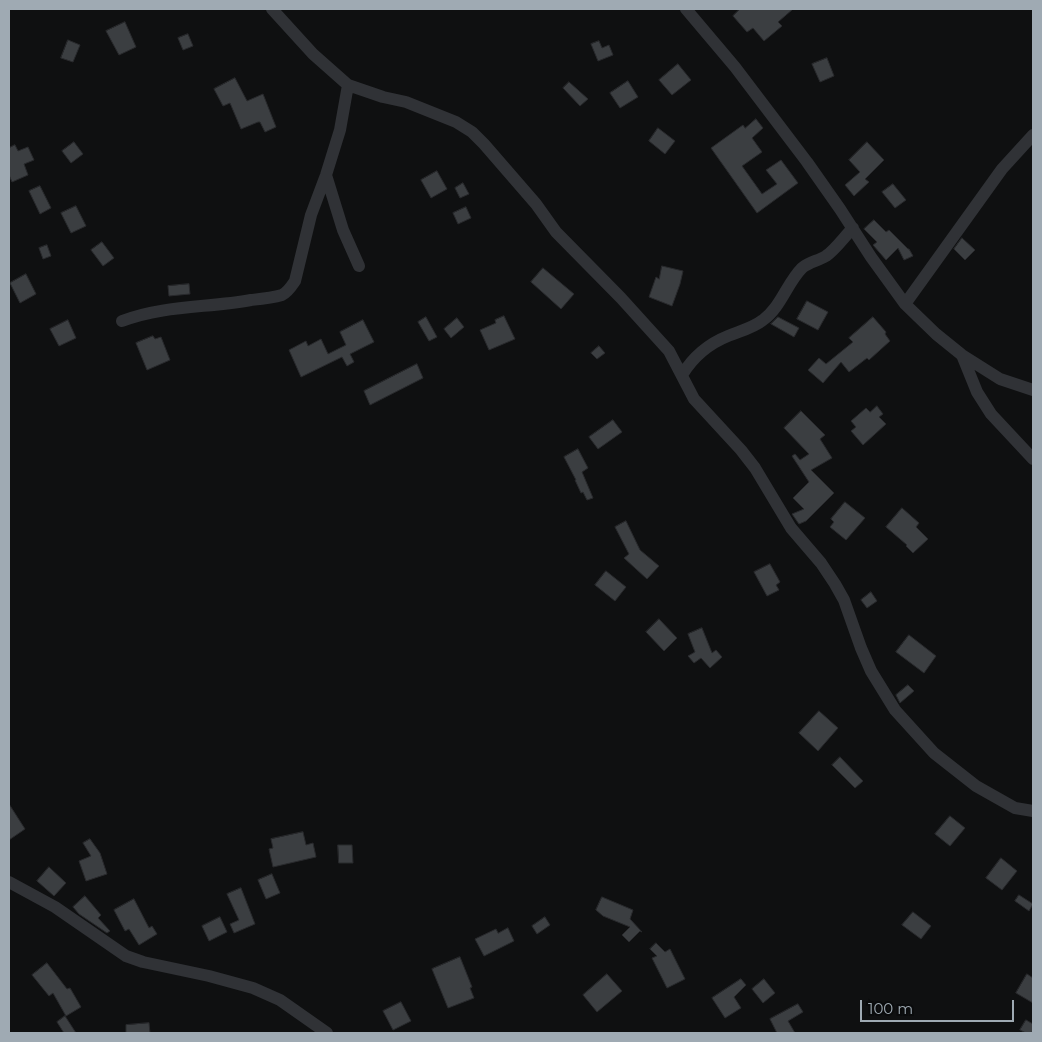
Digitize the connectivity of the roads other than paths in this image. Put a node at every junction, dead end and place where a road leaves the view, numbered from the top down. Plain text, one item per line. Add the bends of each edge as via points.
1 (272, 9) edge
2 (686, 9) edge
3 (348, 85) junction
4 (1033, 135) edge
5 (326, 175) junction
6 (853, 228) junction
7 (359, 266) dead end
8 (905, 304) junction
9 (122, 321) dead end
10 (962, 355) junction
11 (682, 375) junction
12 (1033, 390) edge
13 (1033, 459) edge
14 (1033, 812) edge
15 (9, 882) edge
16 (327, 1033) edge

1 - 3 street via 313,54
2 - 6 street via 735,67
3 - 5 street via 340,130
3 - 11 street via 406,102 472,132 536,204 556,232 670,351
4 - 8 street via 1002,169
5 - 7 street
5 - 9 street via 310,215 295,281 284,294 142,313
6 - 8 street
6 - 11 street via 831,252 803,268 764,320 699,353
8 - 10 street
10 - 12 street via 1000,379
10 - 13 street via 977,392 991,414
11 - 14 street via 694,400 741,450 791,528 822,563 844,600 871,671 894,710 934,752 976,786 1015,808
15 - 16 street via 54,907 126,956 253,988 280,1000

